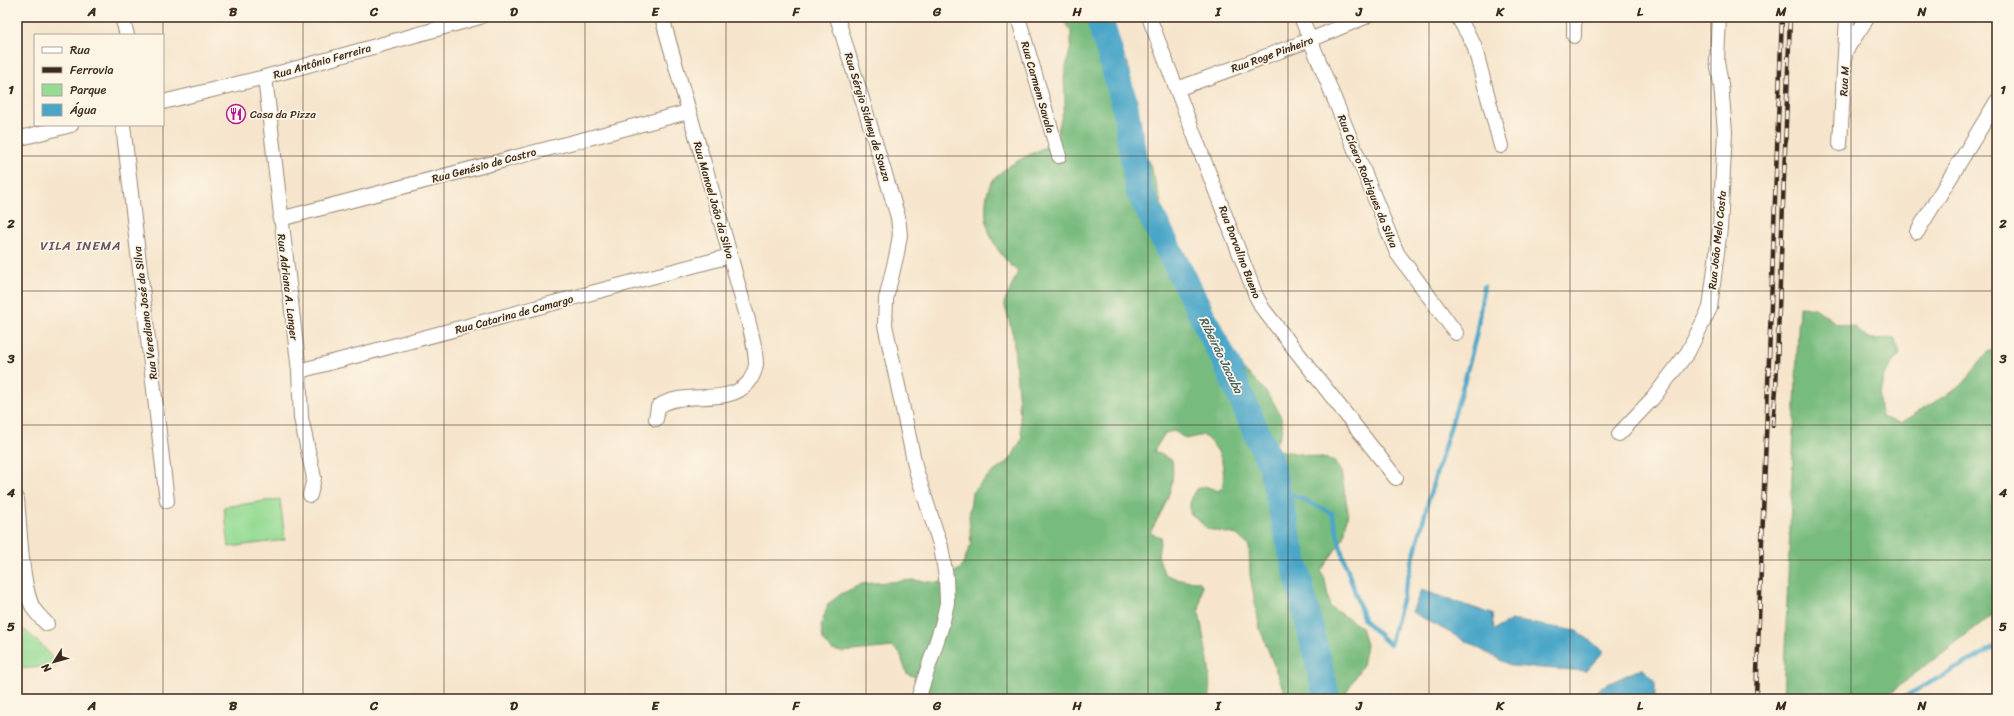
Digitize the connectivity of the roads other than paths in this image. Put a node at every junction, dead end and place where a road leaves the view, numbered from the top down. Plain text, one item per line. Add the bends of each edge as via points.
1 (122, 17) edge
2 (480, 17) edge
3 (662, 17) edge
4 (837, 17) edge
5 (1018, 17) edge
6 (1149, 17) edge
7 (1301, 17) edge
8 (1365, 17) edge
9 (1458, 17) edge
10 (1574, 17) edge
11 (1719, 17) edge
12 (1847, 17) edge
13 (1868, 17) edge
14 (455, 20) edge
15 (127, 34) edge
16 (1574, 36) dead end
17 (1310, 40) junction
18 (1845, 52) junction
19 (265, 77) junction
20 (1177, 89) junction
21 (1997, 101) edge
22 (164, 102) edge
23 (688, 112) junction
24 (67, 126) edge
25 (123, 126) edge
26 (17, 139) edge
27 (1840, 144) dead end
28 (1501, 146) dead end
29 (1059, 156) dead end
30 (280, 219) junction
31 (1917, 232) dead end
32 (730, 256) junction
33 (1456, 333) dead end
34 (299, 371) junction
35 (656, 419) dead end
36 (1619, 434) dead end
37 (1396, 478) dead end
38 (310, 495) dead end
39 (17, 499) edge
40 (167, 502) dead end
41 (47, 624) dead end
42 (918, 699) edge

1 - 15 street
2 - 14 street, Rua Antônio Ferreira
3 - 23 street, Rua Manoel João da Silva
4 - 42 street, Rua Sérgio Sidney de Souza via 898,216 900,235 886,299 885,325 916,470 940,548 946,577 947,603 942,625
5 - 29 street, Rua Carmem Savala
6 - 20 street, Rua Dorvalino Bueno
7 - 17 street, Rua Cícero Rodrigues da Silva
8 - 17 street, Rua Roge Pinheiro
9 - 28 street via 1474,45
10 - 16 street
11 - 36 street, Rua João Melo Costa via 1717,61 1722,84 1725,132 1720,228 1710,308 1688,352 1652,398
12 - 18 street, Rua M
13 - 18 street
14 - 19 street, Rua Antônio Ferreira
17 - 20 street, Rua Roge Pinheiro
17 - 33 street, Rua Cícero Rodrigues da Silva via 1397,253
18 - 27 street, Rua M
19 - 22 street, Rua Antônio Ferreira
19 - 30 street, Rua Adriana A. Langer
20 - 37 street, Rua Dorvalino Bueno via 1256,296
21 - 31 street
23 - 30 street, Rua Genésio de Castro
23 - 32 street, Rua Manoel João da Silva
24 - 26 street
25 - 40 street, Rua Verediano José da Silva
30 - 34 street, Rua Adriana A. Langer
32 - 34 street, Rua Catarina de Camargo
32 - 35 street, Rua Manoel João da Silva via 752,339 756,365 754,374 748,383 729,395 667,400 658,407
34 - 38 street, Rua Adriana A. Langer via 301,418 314,478
39 - 41 street via 30,601

